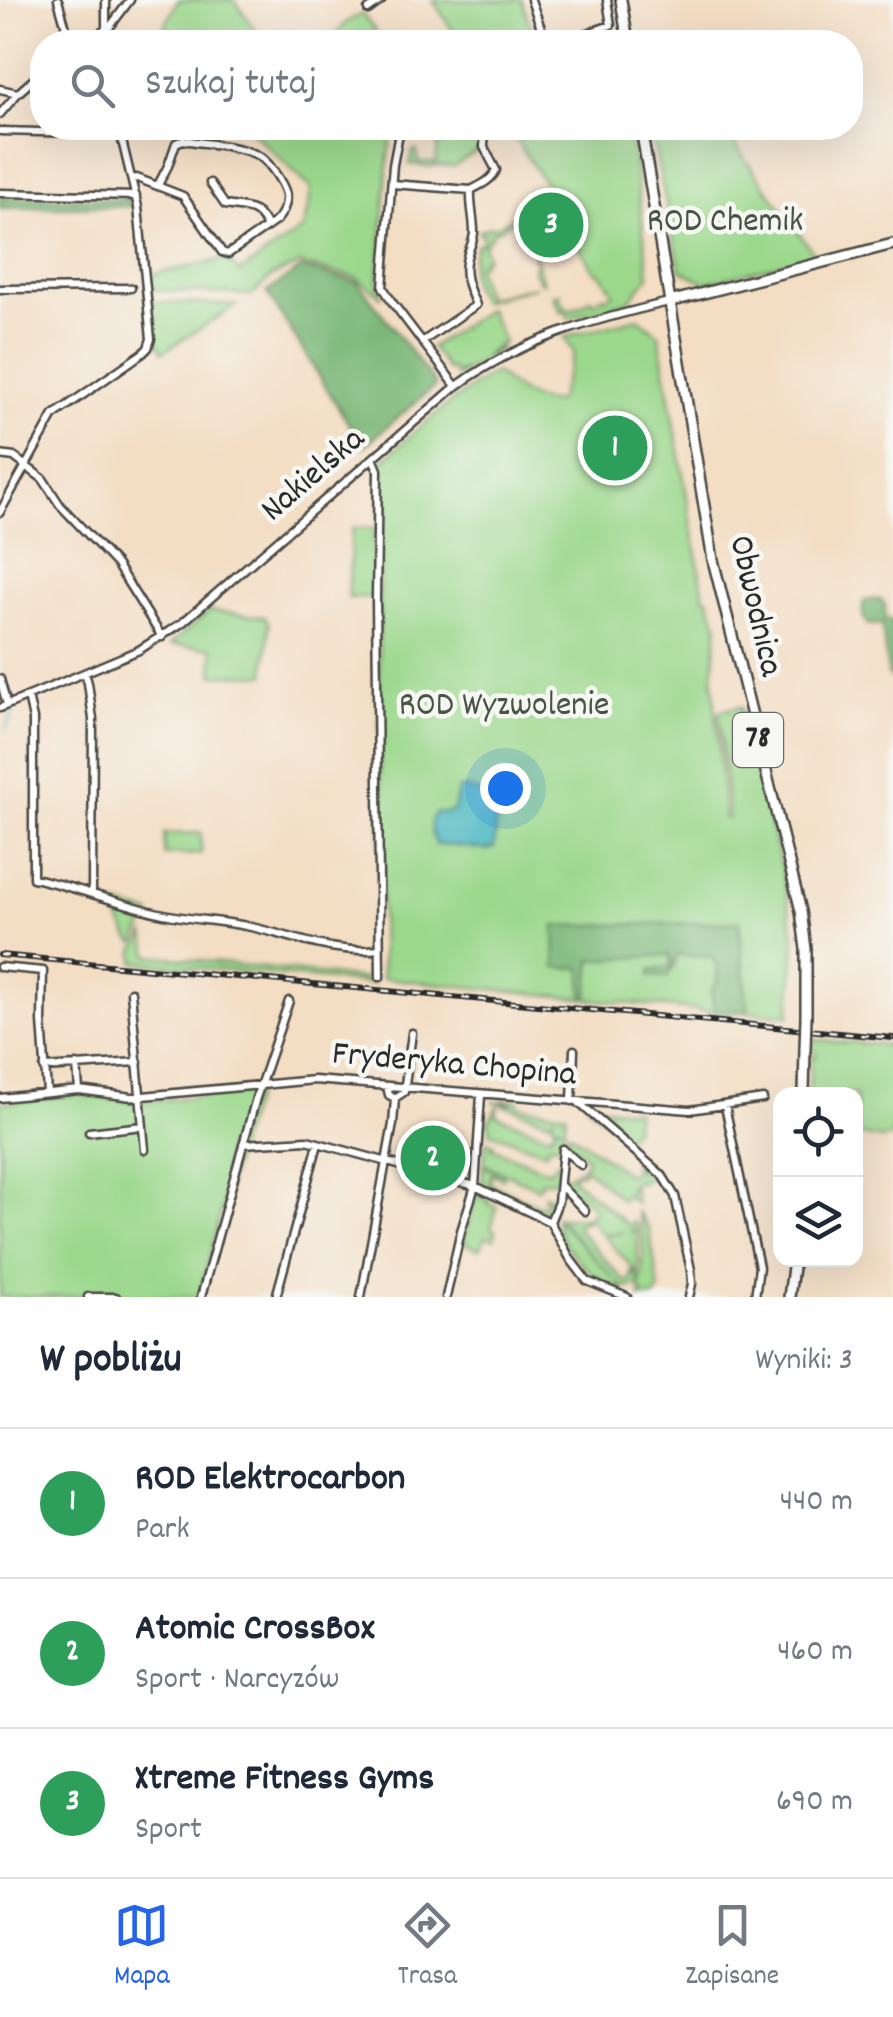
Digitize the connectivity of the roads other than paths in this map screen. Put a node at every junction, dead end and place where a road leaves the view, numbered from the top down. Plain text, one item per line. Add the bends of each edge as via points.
1 (58, 0) edge
2 (106, 0) edge
3 (130, 0) edge
4 (382, 0) edge
5 (532, 0) edge
6 (606, 0) edge
7 (621, 0) edge
8 (368, 10) dead end
9 (67, 30) edge
10 (104, 30) edge
11 (106, 30) edge
12 (542, 30) edge
13 (597, 30) edge
14 (626, 30) edge
15 (30, 82) edge
16 (0, 89) edge
17 (18, 93) junction
18 (0, 114) edge
19 (0, 130) edge
20 (30, 130) edge
21 (122, 140) edge
22 (398, 140) edge
23 (484, 140) edge
24 (643, 140) edge
25 (132, 180) junction
26 (210, 183) dead end
27 (392, 184) junction
28 (158, 185) junction
29 (471, 190) junction
30 (0, 193) edge
31 (136, 196) junction
32 (267, 227) junction
33 (386, 243) junction
34 (399, 244) dead end
35 (893, 244) edge
36 (666, 281) junction
37 (131, 288) dead end
38 (0, 289) edge
39 (686, 297) junction
40 (669, 302) junction
41 (422, 342) junction
42 (456, 386) junction
43 (0, 455) edge
44 (373, 458) junction
45 (26, 465) junction
46 (0, 512) edge
47 (162, 637) junction
48 (84, 672) junction
49 (0, 679) edge
50 (28, 696) junction
51 (4, 706) edge
52 (92, 894) junction
53 (378, 949) junction
54 (0, 967) edge
55 (380, 977) dead end
56 (131, 992) dead end
57 (288, 1001) dead end
58 (412, 1034) dead end
59 (574, 1050) dead end
60 (138, 1062) junction
61 (77, 1065) junction
62 (44, 1068) junction
63 (260, 1086) junction
64 (388, 1086) junction
65 (804, 1087) edge
66 (405, 1088) junction
67 (79, 1090) junction
68 (47, 1093) junction
69 (481, 1095) junction
70 (141, 1097) junction
71 (0, 1098) edge
72 (394, 1098) junction
73 (763, 1099) dead end
74 (575, 1102) junction
75 (725, 1106) junction
76 (143, 1126) junction
77 (88, 1132) dead end
78 (243, 1144) junction
79 (318, 1144) junction
80 (145, 1150) dead end
81 (386, 1163) junction
82 (581, 1165) dead end
83 (560, 1185) junction
84 (475, 1186) junction
85 (585, 1211) dead end
86 (550, 1222) junction
87 (793, 1267) edge
88 (88, 1297) edge
89 (116, 1297) edge
90 (201, 1297) edge
91 (276, 1297) edge
92 (361, 1297) edge
93 (446, 1297) edge
94 (627, 1297) edge
95 (689, 1297) edge
96 (756, 1297) edge
97 (789, 1297) edge

1 - 9 street
2 - 10 street
3 - 11 street
4 - 8 street
5 - 12 street
6 - 13 street via 611,25
7 - 14 main road
15 - 17 street
16 - 17 street
17 - 18 street
19 - 20 street
21 - 25 street
22 - 27 street
23 - 29 street via 496,170
24 - 36 main road, Obwodnica
25 - 28 street
25 - 31 street
26 - 32 street via 225,205 259,212
27 - 29 street
27 - 33 street
28 - 32 street via 183,196 222,252
28 - 32 street via 178,141 254,153 286,190 282,213
29 - 41 street via 474,230 465,270 476,305
30 - 31 street
31 - 45 street via 150,344 56,413
33 - 34 street
33 - 41 street via 382,287
35 - 39 main road
36 - 39 main road
36 - 40 main road, Obwodnica
37 - 38 street
39 - 40 main road
40 - 42 street, Nakielska via 539,339
40 - 65 main road, Obwodnica / 78, bridge via 713,560 799,900 806,949
41 - 42 street
42 - 44 street, Nakielska
43 - 45 street
44 - 47 street, Nakielska
44 - 53 street
45 - 46 street
45 - 47 street via 116,564
47 - 48 street, Nakielska
48 - 50 street, Nakielska
48 - 52 street via 93,719
49 - 51 street
50 - 51 street, Nakielska
50 - 52 street via 33,878
52 - 53 street via 336,948
53 - 55 street
54 - 62 street via 42,972
56 - 60 street
57 - 63 street
58 - 66 street
59 - 74 street
60 - 61 street
60 - 70 street
61 - 62 street
61 - 67 street
62 - 68 street
63 - 64 street, Fryderyka Chopina via 314,1080
63 - 70 street, Fryderyka Chopina
63 - 78 street
64 - 66 street, Fryderyka Chopina
64 - 72 street
66 - 69 street, Fryderyka Chopina
66 - 72 street
67 - 68 street, Fryderyka Chopina
67 - 70 street, Fryderyka Chopina
68 - 71 street, Fryderyka Chopina
69 - 74 street, Fryderyka Chopina
69 - 84 street
70 - 76 street
72 - 81 street
73 - 75 street, Fryderyka Chopina
74 - 75 street, Fryderyka Chopina
74 - 95 street via 662,1175 675,1196 691,1270
75 - 96 street via 759,1267
76 - 77 street
76 - 80 street
78 - 79 street
78 - 90 street
79 - 81 street
79 - 91 street
81 - 84 street
81 - 92 street
82 - 83 street via 563,1149
83 - 85 street
83 - 86 street
84 - 86 street
84 - 93 street
86 - 94 street via 587,1281
87 - 97 main road
88 - 89 street

